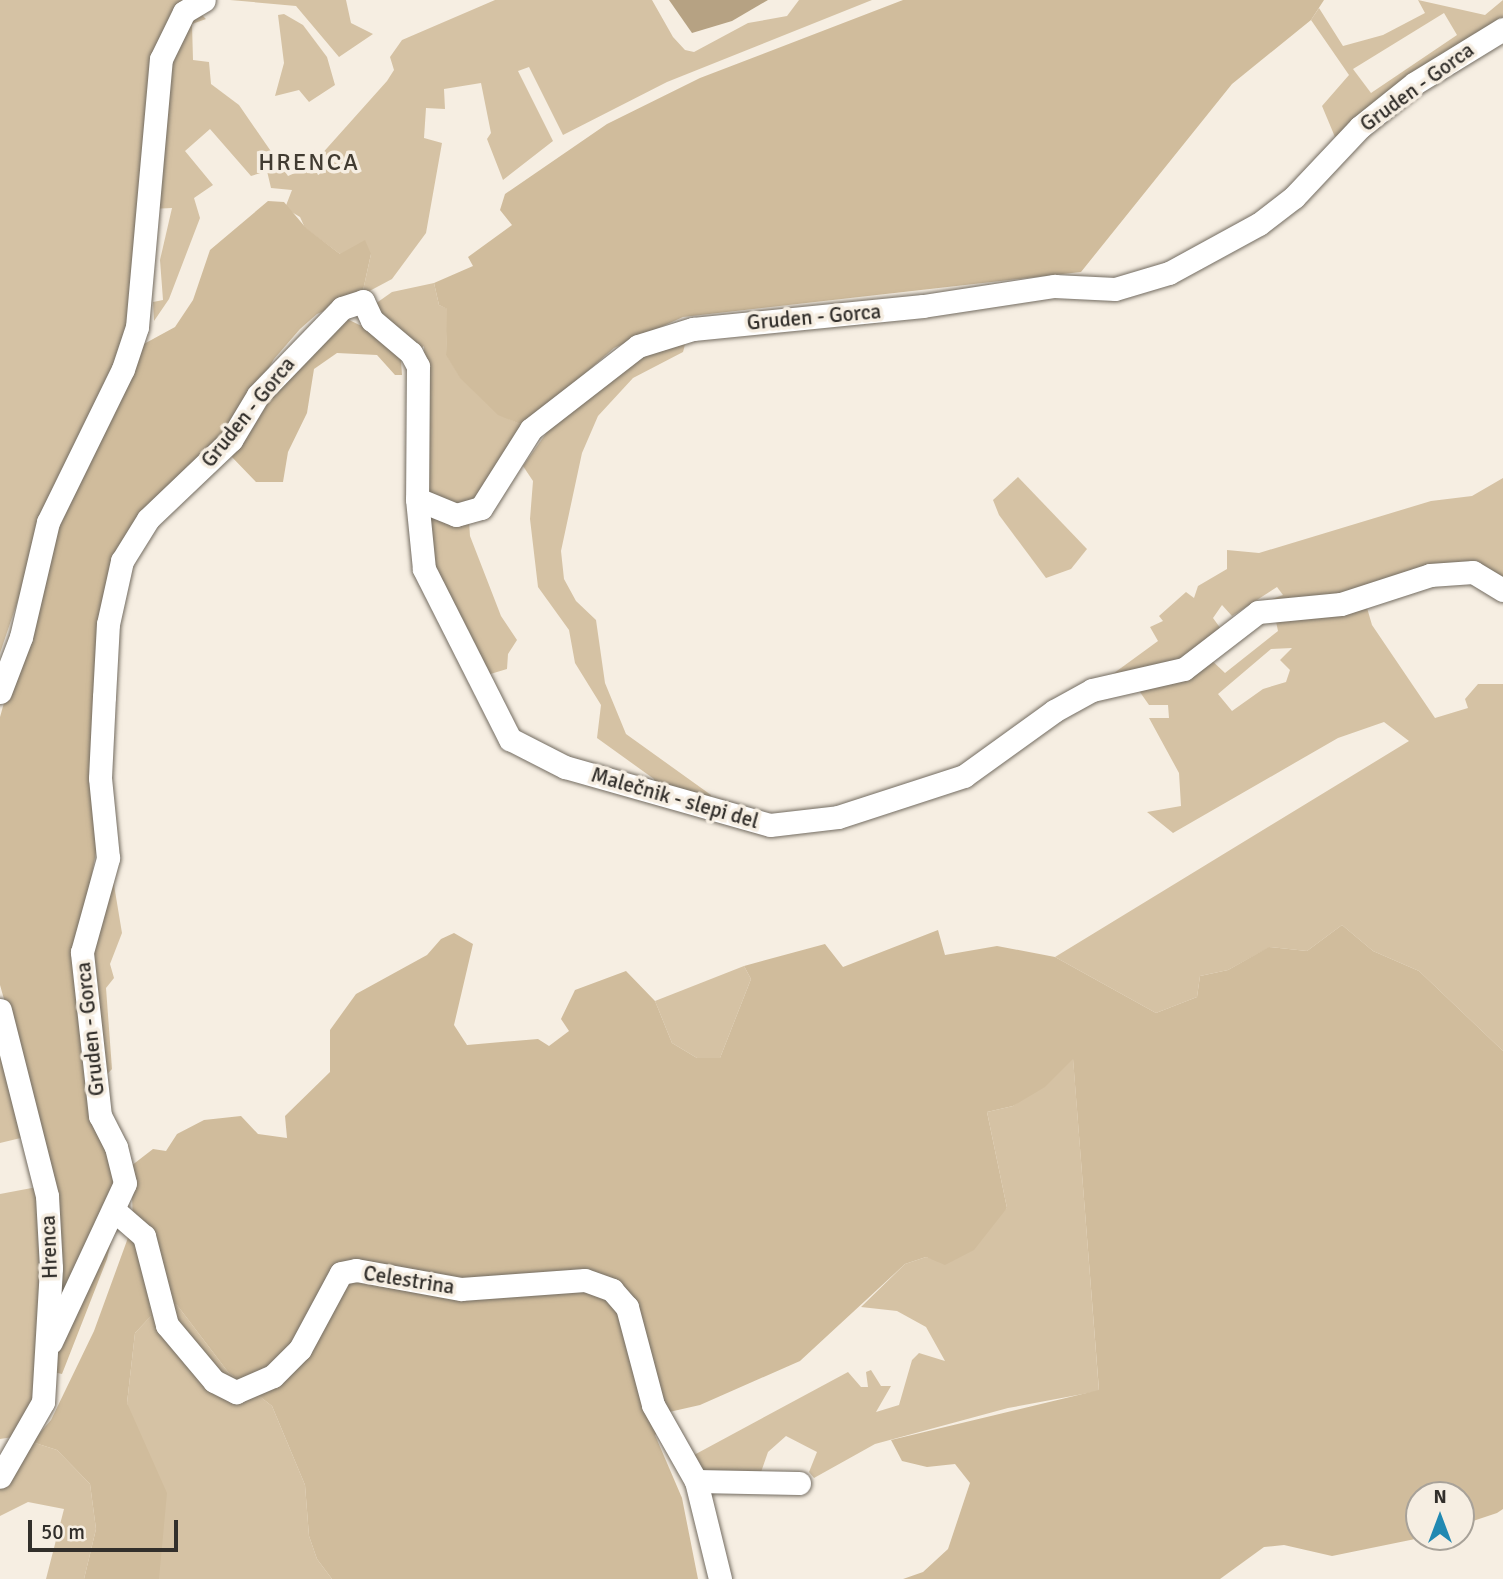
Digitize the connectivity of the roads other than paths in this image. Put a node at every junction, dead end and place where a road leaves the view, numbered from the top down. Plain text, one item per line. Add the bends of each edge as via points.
1 (204, 0) edge
2 (1503, 29) edge
3 (417, 499) junction
4 (1503, 590) edge
5 (0, 692) edge
6 (0, 1010) edge
7 (116, 1212) junction
8 (51, 1342) junction
9 (0, 1477) edge
10 (696, 1480) junction
11 (799, 1483) dead end
12 (720, 1579) edge

1 - 5 street via 184,12 161,59 136,327 123,369 48,522 21,637
2 - 3 street, Gruden - Gorca via 1415,83 1360,127 1294,197 1259,224 1169,273 1115,289 1054,286 923,306 694,328 638,346 531,429 481,508 456,516
3 - 4 street, Malečnik - slepi del via 431,592 510,739 578,771 770,825 838,817 964,776 1054,711 1092,690 1184,669 1258,612 1341,604 1430,575 1473,572
3 - 7 street, Gruden - Gorca via 418,366 411,352 372,320 363,300 342,307 285,364 258,395 230,440 148,519 122,561 108,624 100,778 108,858 82,952 100,1116 116,1147 125,1183
6 - 8 street, Hrenca via 47,1196
7 - 8 street, Gruden - Gorca
7 - 10 street, Celestrina via 144,1236 167,1325 214,1381 236,1392 273,1376 300,1349 341,1273 356,1270 472,1289 585,1280 612,1290 628,1307 653,1405
8 - 9 street, Hrenca via 43,1402
10 - 11 street
10 - 12 street

